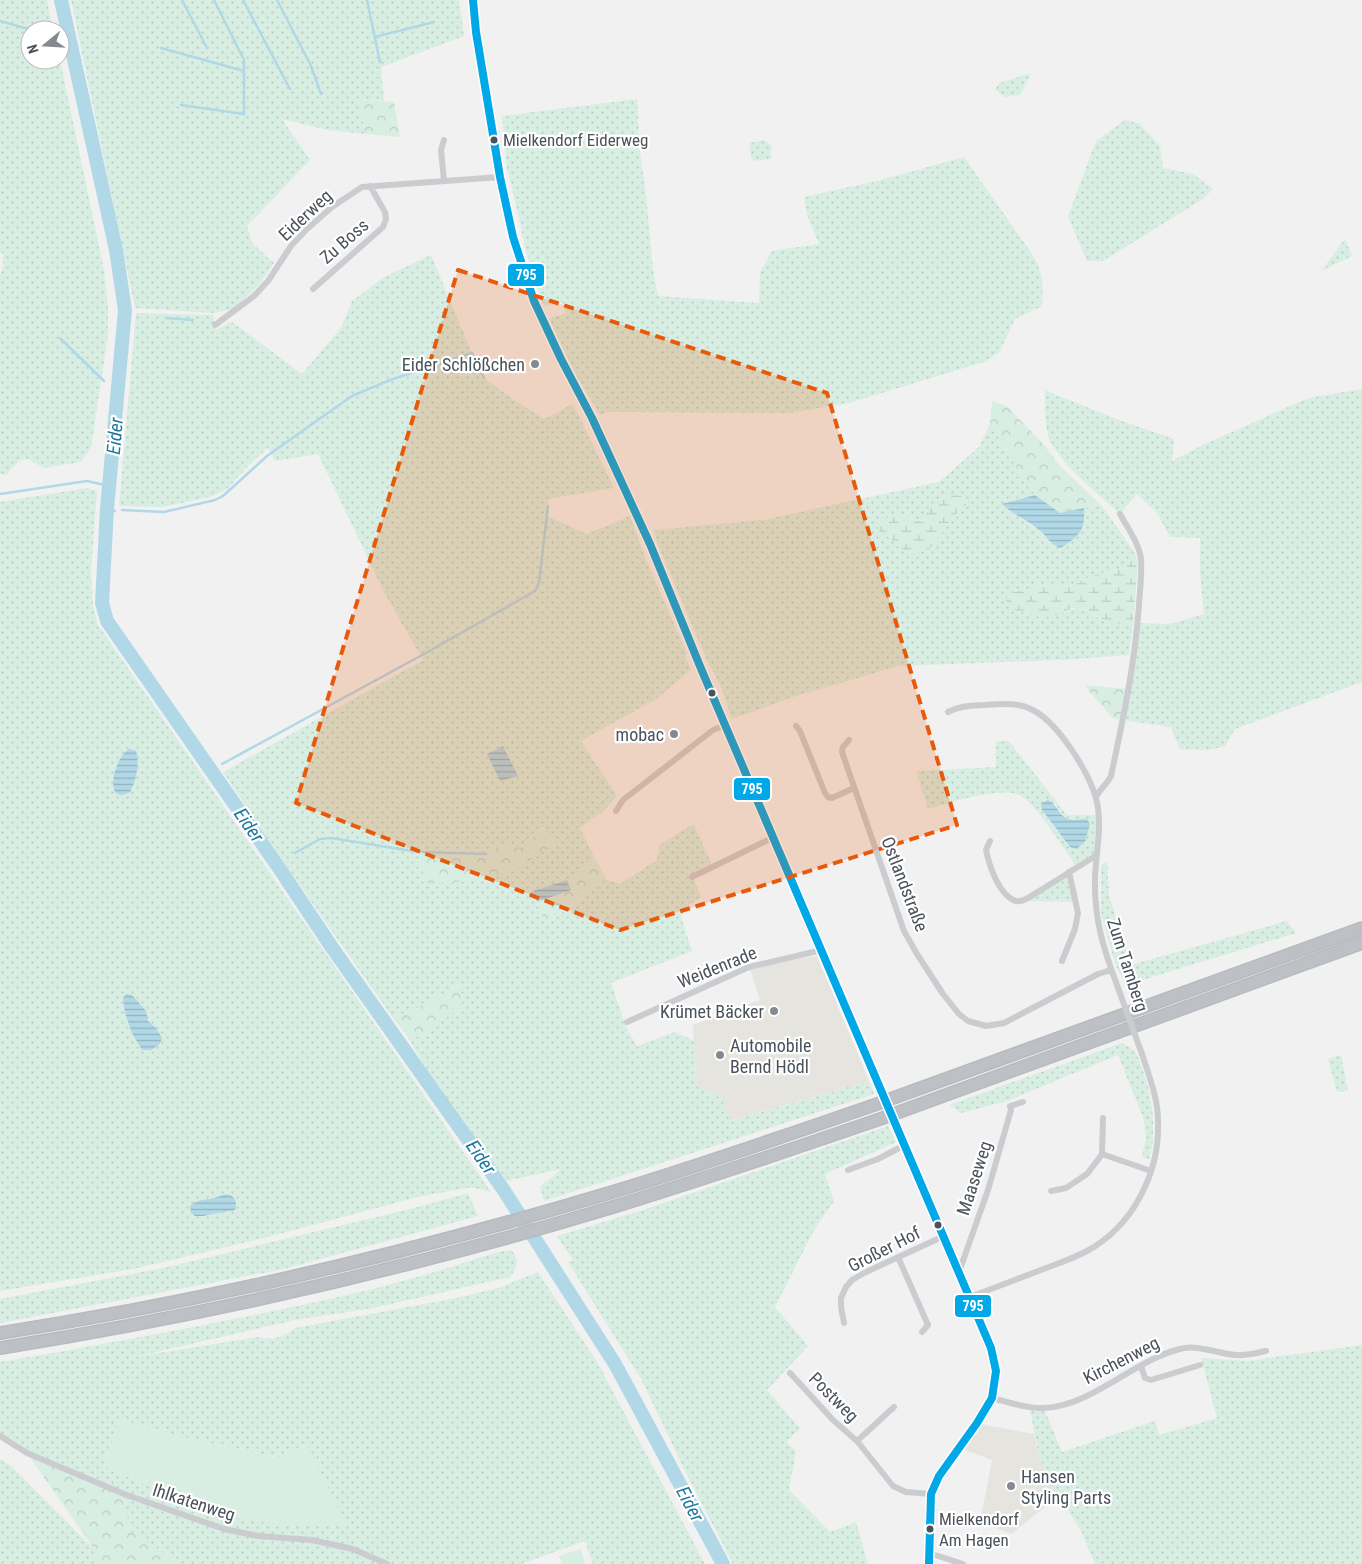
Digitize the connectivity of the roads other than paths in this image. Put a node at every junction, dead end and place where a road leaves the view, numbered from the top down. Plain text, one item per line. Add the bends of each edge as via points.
1 (473, 0) edge
2 (444, 140) dead end
3 (500, 177) junction
4 (444, 181) junction
5 (370, 186) junction
6 (313, 289) dead end
7 (215, 325) dead end
8 (1120, 514) dead end
9 (948, 712) dead end
10 (726, 725) junction
11 (796, 726) dead end
12 (849, 740) dead end
13 (854, 788) junction
14 (1096, 798) junction
15 (616, 811) dead end
16 (774, 837) junction
17 (990, 841) dead end
18 (1097, 855) junction
19 (1069, 872) junction
20 (692, 877) dead end
21 (1362, 928) edge
22 (1362, 944) edge
23 (822, 950) junction
24 (1062, 961) dead end
25 (1112, 970) junction
26 (627, 1022) dead end
27 (1023, 1102) dead end
28 (1103, 1118) dead end
29 (905, 1145) junction
30 (1102, 1154) junction
31 (848, 1170) dead end
32 (1152, 1171) junction
33 (1050, 1191) dead end
34 (945, 1239) junction
35 (898, 1257) junction
36 (959, 1272) junction
37 (970, 1297) junction
38 (844, 1323) dead end
39 (922, 1332) dead end
40 (0, 1333) edge
41 (0, 1348) edge
42 (1266, 1351) dead end
43 (1200, 1365) dead end
44 (1141, 1366) junction
45 (790, 1373) dead end
46 (992, 1398) junction
47 (894, 1408) dead end
48 (0, 1436) edge
49 (857, 1440) junction
50 (931, 1494) junction
51 (930, 1553) junction
52 (387, 1564) edge
53 (929, 1564) edge
54 (963, 1564) edge

1 - 3 street
2 - 4 street via 441,150
3 - 4 street, Eiderweg
3 - 10 street via 513,237 534,301 650,544
4 - 5 street, Eiderweg
5 - 6 street, Zu Boss via 385,212 383,227
5 - 7 street, Eiderweg via 362,186 325,212 290,246 268,281 254,296
8 - 14 street via 1137,544 1141,559 1138,623 1111,776
9 - 14 street, Zum Tamberg via 966,706 1003,704 1032,710 1045,718 1077,757
10 - 15 street via 713,730 623,800
10 - 16 street
11 - 13 street via 828,797
12 - 13 street, Ostlandstraße via 842,752
13 - 25 street, Ostlandstraße via 904,931 944,994 968,1021 986,1026 1004,1023 1098,974
14 - 18 street, Zum Tamberg via 1100,815
16 - 20 street
16 - 23 street
17 - 19 street via 986,850 989,864 1001,887 1015,901 1028,898
18 - 19 street
18 - 25 street, Zum Tamberg via 1096,909 1100,935
19 - 24 street via 1078,913
21 - 40 highway, bridge via 877,1104 684,1170 346,1265 130,1311
22 - 41 highway, bridge via 883,1118 689,1184 551,1225 398,1267 272,1296
23 - 26 street, Weidenrade via 749,967
23 - 29 street
25 - 32 street, Zum Tamberg, bridge via 1154,1094 1158,1120
27 - 36 street, Maaseweg via 1010,1106 988,1190
28 - 30 street
29 - 31 street
29 - 34 street
30 - 32 street
30 - 33 street via 1087,1174 1066,1188
32 - 37 street, Zum Tamberg via 1131,1212 1103,1241 1065,1261
34 - 35 street, Großer Hof
34 - 36 street
35 - 38 street, Großer Hof via 852,1280 841,1298
35 - 39 street via 928,1325
36 - 37 street
37 - 46 street via 991,1348 996,1371
42 - 44 street, Kirchenweg via 1237,1355 1182,1348
43 - 44 street via 1151,1380 1145,1378
44 - 46 street, Kirchenweg via 1069,1403 1044,1408
45 - 49 street, Postweg via 833,1420
46 - 50 street via 939,1476
47 - 49 street, Postweg
48 - 52 street, Ihlkatenweg via 27,1453 124,1494 224,1529 258,1536 312,1540 353,1549
49 - 50 street, Postweg via 893,1486 906,1492
50 - 51 street
51 - 53 street
51 - 54 street

